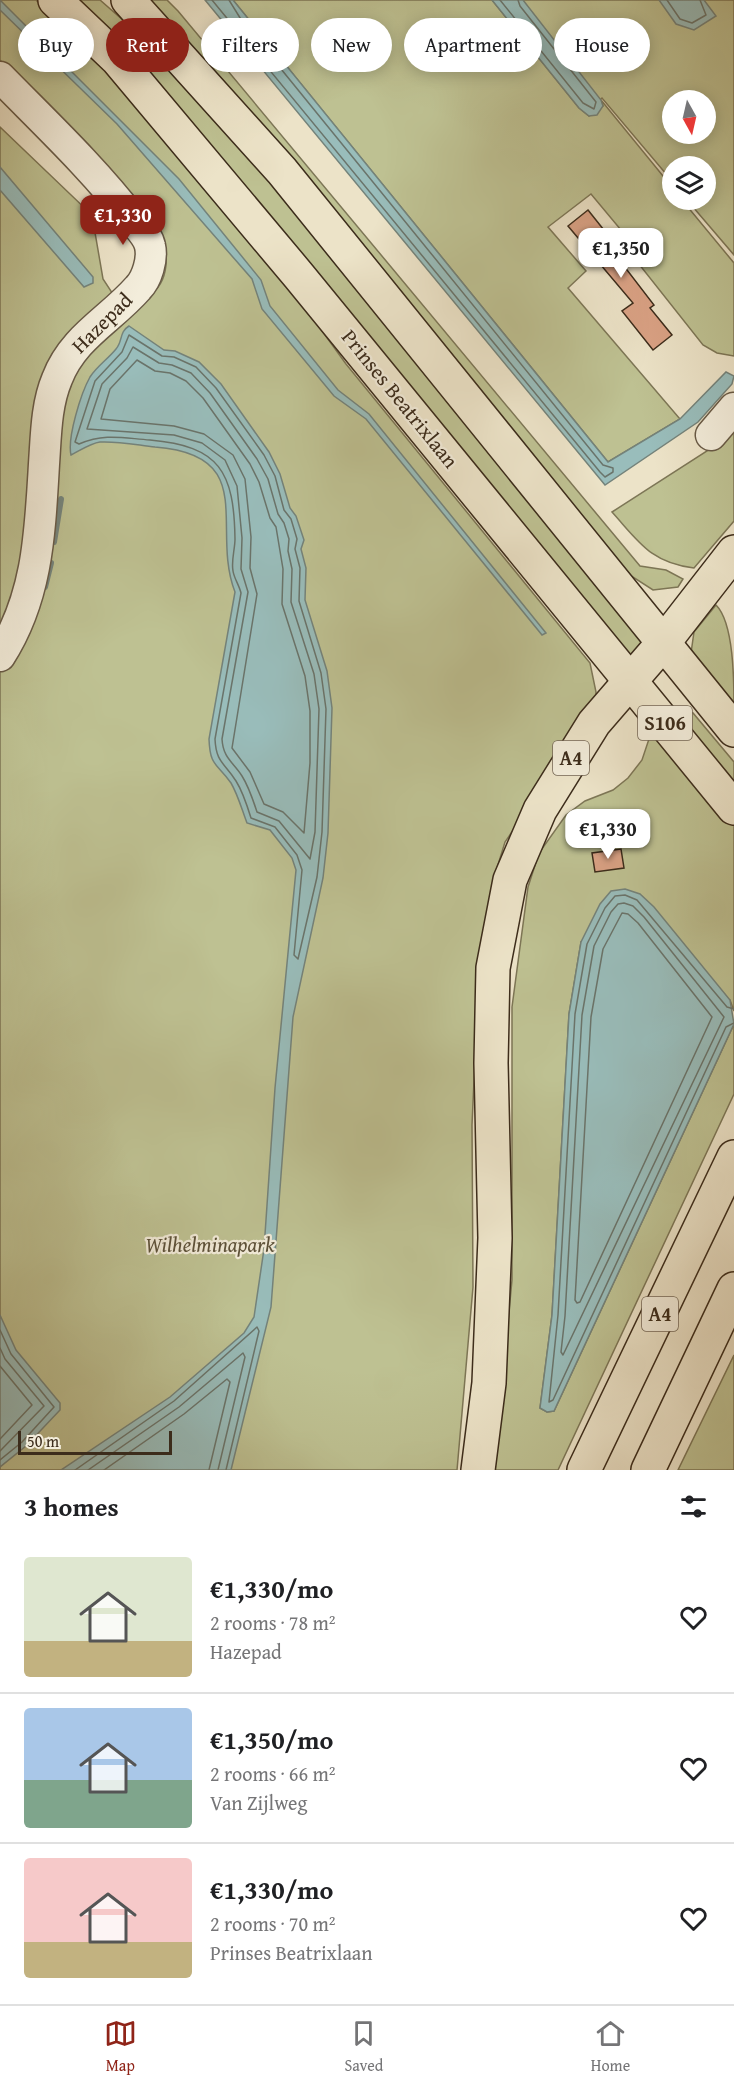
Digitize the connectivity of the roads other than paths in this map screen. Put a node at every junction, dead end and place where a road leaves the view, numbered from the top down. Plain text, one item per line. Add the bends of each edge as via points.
1 (55, 0) edge
2 (128, 0) edge
3 (0, 77) edge
4 (734, 408) edge
5 (711, 435) dead end
6 (734, 552) edge
7 (664, 642) junction
8 (0, 656) edge
9 (630, 681) junction
10 (734, 730) edge
11 (734, 808) edge
12 (734, 1157) edge
13 (734, 1288) edge
14 (478, 1470) edge
15 (584, 1470) edge
16 (648, 1470) edge

1 - 9 main road, Prinses Beatrixlaan via 117,59
2 - 7 main road via 282,171
3 - 8 street, Hazepad via 112,193 151,247 149,268 139,288 72,350 57,379 47,421 38,552 30,592 14,634
4 - 5 street
6 - 7 main road, A4
7 - 9 main road, A4
7 - 10 main road, S106
9 - 11 main road, Prinses Beatrixlaan / S106
9 - 14 main road, A4 via 594,723 540,810 510,880 499,928 493,968 491,1062 495,1238 492,1316 489,1383
12 - 15 main road, A4
13 - 16 main road

